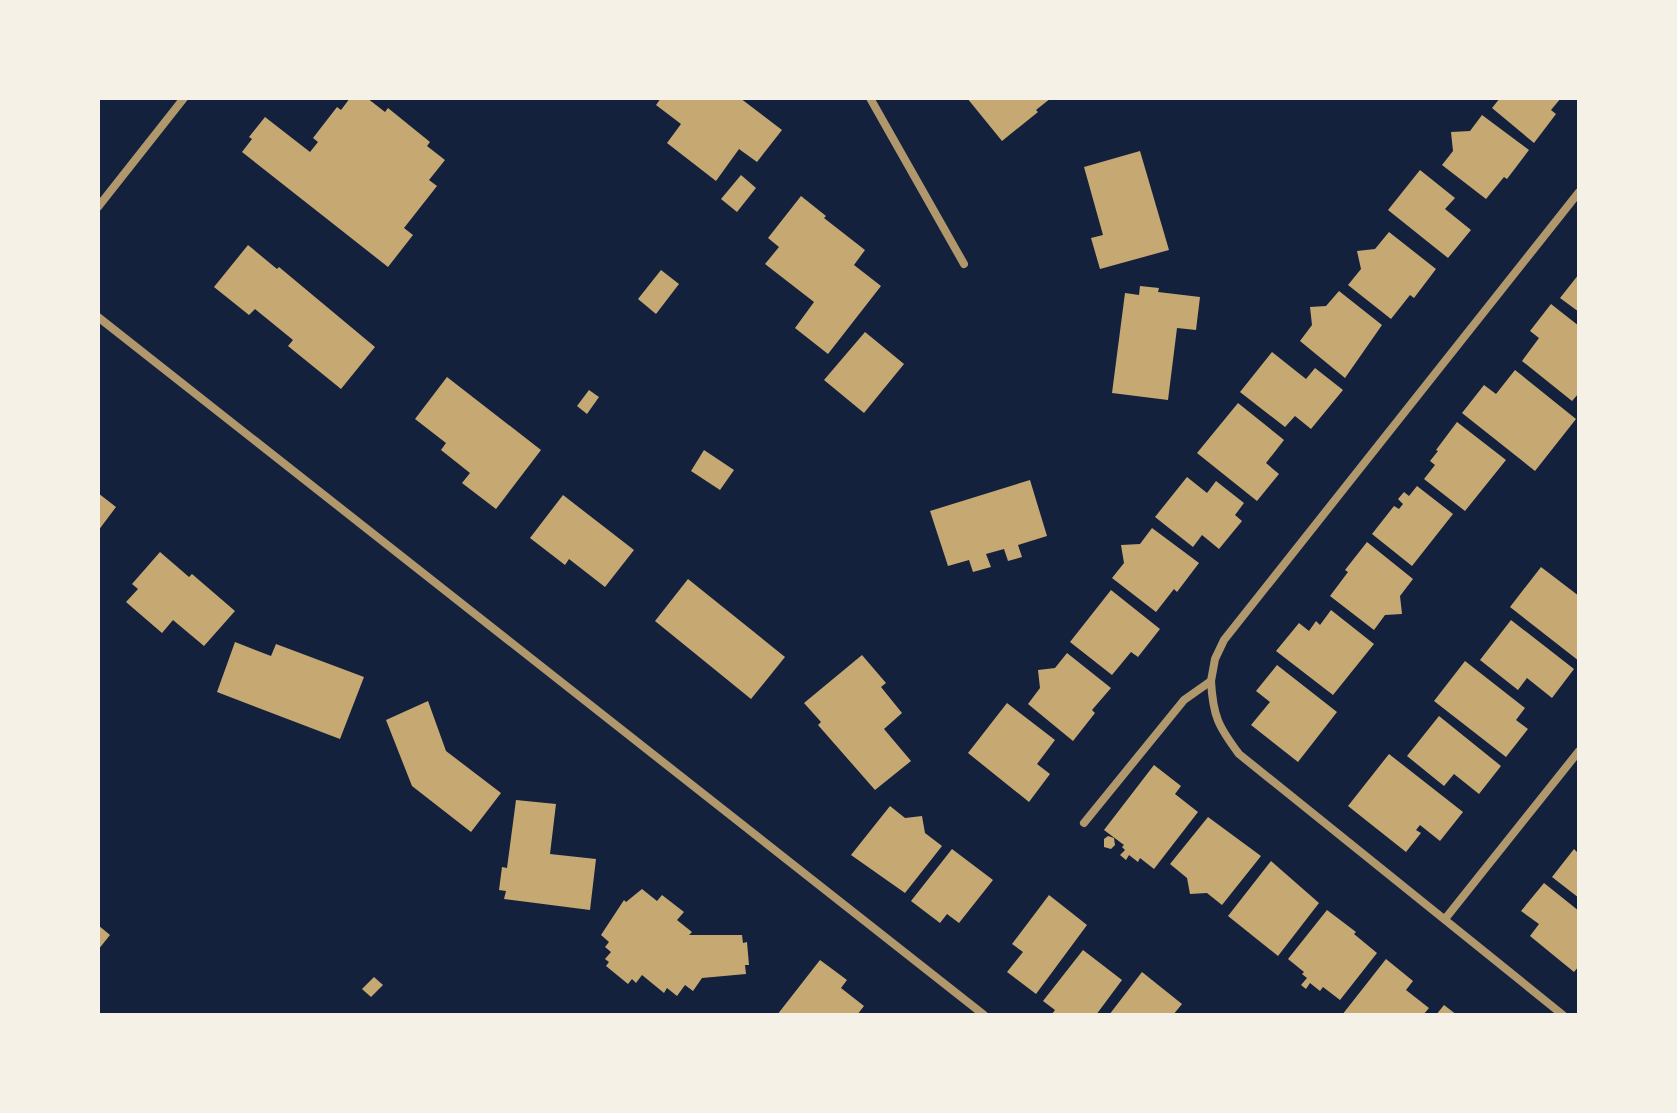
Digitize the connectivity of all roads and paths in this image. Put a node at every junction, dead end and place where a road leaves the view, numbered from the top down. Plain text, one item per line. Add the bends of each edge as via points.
1 (184, 98) edge
2 (870, 98) edge
3 (1579, 192) edge
4 (98, 207) edge
5 (964, 264) dead end
6 (98, 317) edge
7 (1211, 681) junction
8 (1579, 751) edge
9 (1084, 823) dead end
10 (1445, 919) junction
11 (984, 1015) edge
12 (1563, 1015) edge

1 - 4 street
2 - 5 street
3 - 7 street via 1224,640
6 - 11 street
7 - 9 street via 1184,700
7 - 10 street via 1212,708 1239,754
8 - 10 street
10 - 12 street

